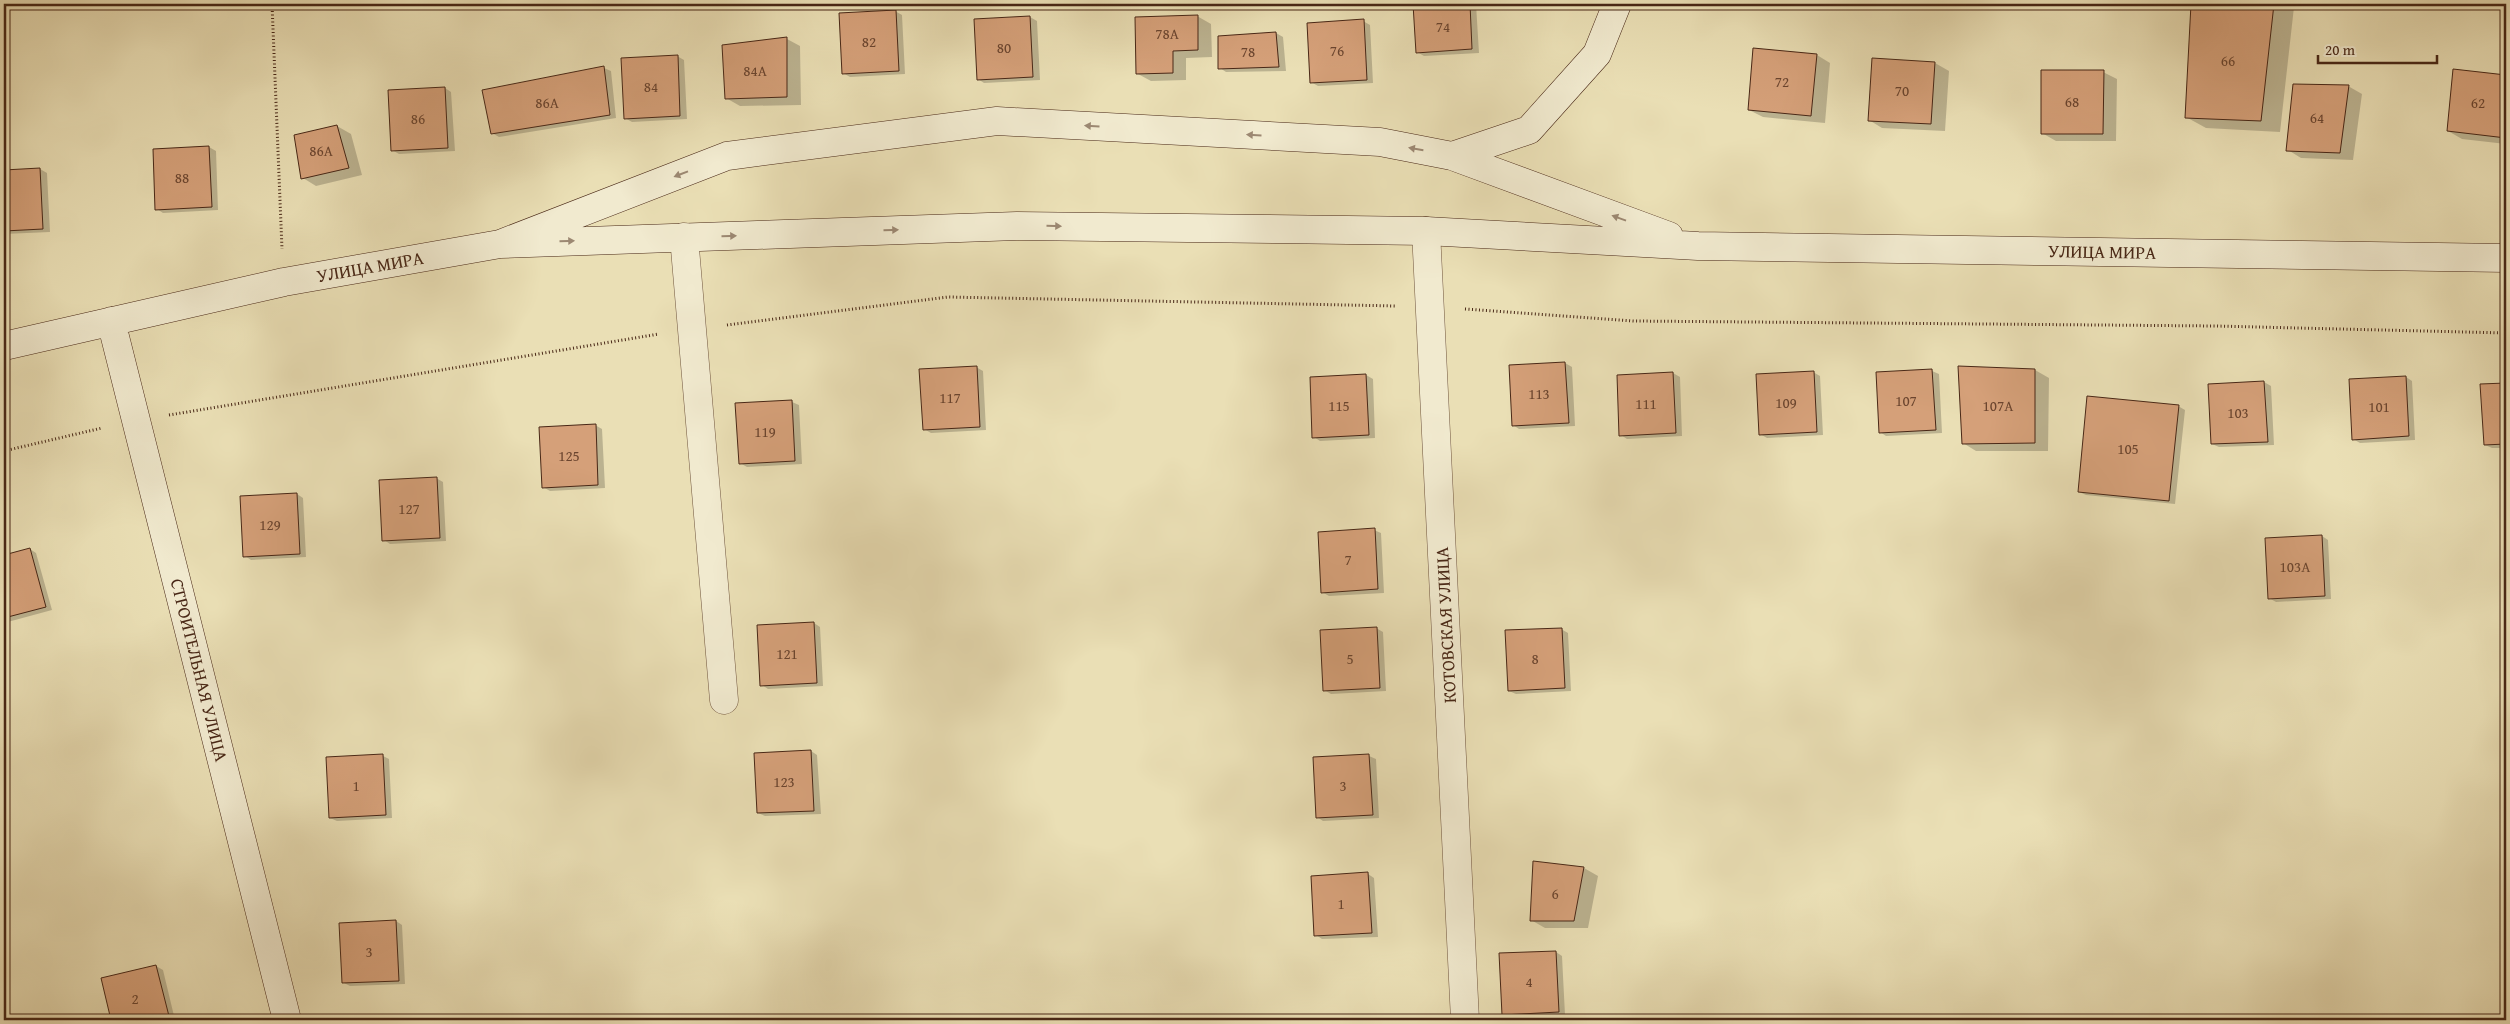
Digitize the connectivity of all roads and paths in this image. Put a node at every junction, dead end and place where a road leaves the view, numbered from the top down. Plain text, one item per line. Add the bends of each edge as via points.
1 (272, 4) edge
2 (1617, 4) edge
3 (1452, 156) junction
4 (1426, 231) junction
5 (684, 237) junction
6 (500, 244) junction
7 (1698, 246) junction
8 (2506, 258) edge
9 (284, 282) junction
10 (1429, 307) junction
11 (111, 321) junction
12 (692, 329) junction
13 (2506, 333) edge
14 (4, 346) edge
15 (136, 420) junction
16 (4, 451) edge
17 (724, 700) dead end
18 (287, 1020) edge
19 (1466, 1020) edge

1 - 9 path
2 - 3 main road via 1597,54 1530,130
3 -> 6 main road, УЛИЦА МИРА via 1380,142 997,121 726,156
7 -> 3 main road, УЛИЦА МИРА
5 -> 4 main road, УЛИЦА МИРА via 1017,226
4 - 7 main road, УЛИЦА МИРА
4 - 10 main road, КОТОВСКАЯ УЛИЦА
6 -> 5 main road, УЛИЦА МИРА
5 - 12 main road
6 - 9 main road, УЛИЦА МИРА
7 - 8 main road, УЛИЦА МИРА
9 - 11 main road, УЛИЦА МИРА
10 - 12 path via 948,297
10 - 13 path via 1634,321 2226,326
10 - 19 main road, КОТОВСКАЯ УЛИЦА
11 - 14 main road, УЛИЦА МИРА
11 - 15 main road, СТРОИТЕЛЬНАЯ УЛИЦА
12 - 15 path
12 - 17 main road
15 - 16 path
15 - 18 main road, СТРОИТЕЛЬНАЯ УЛИЦА

